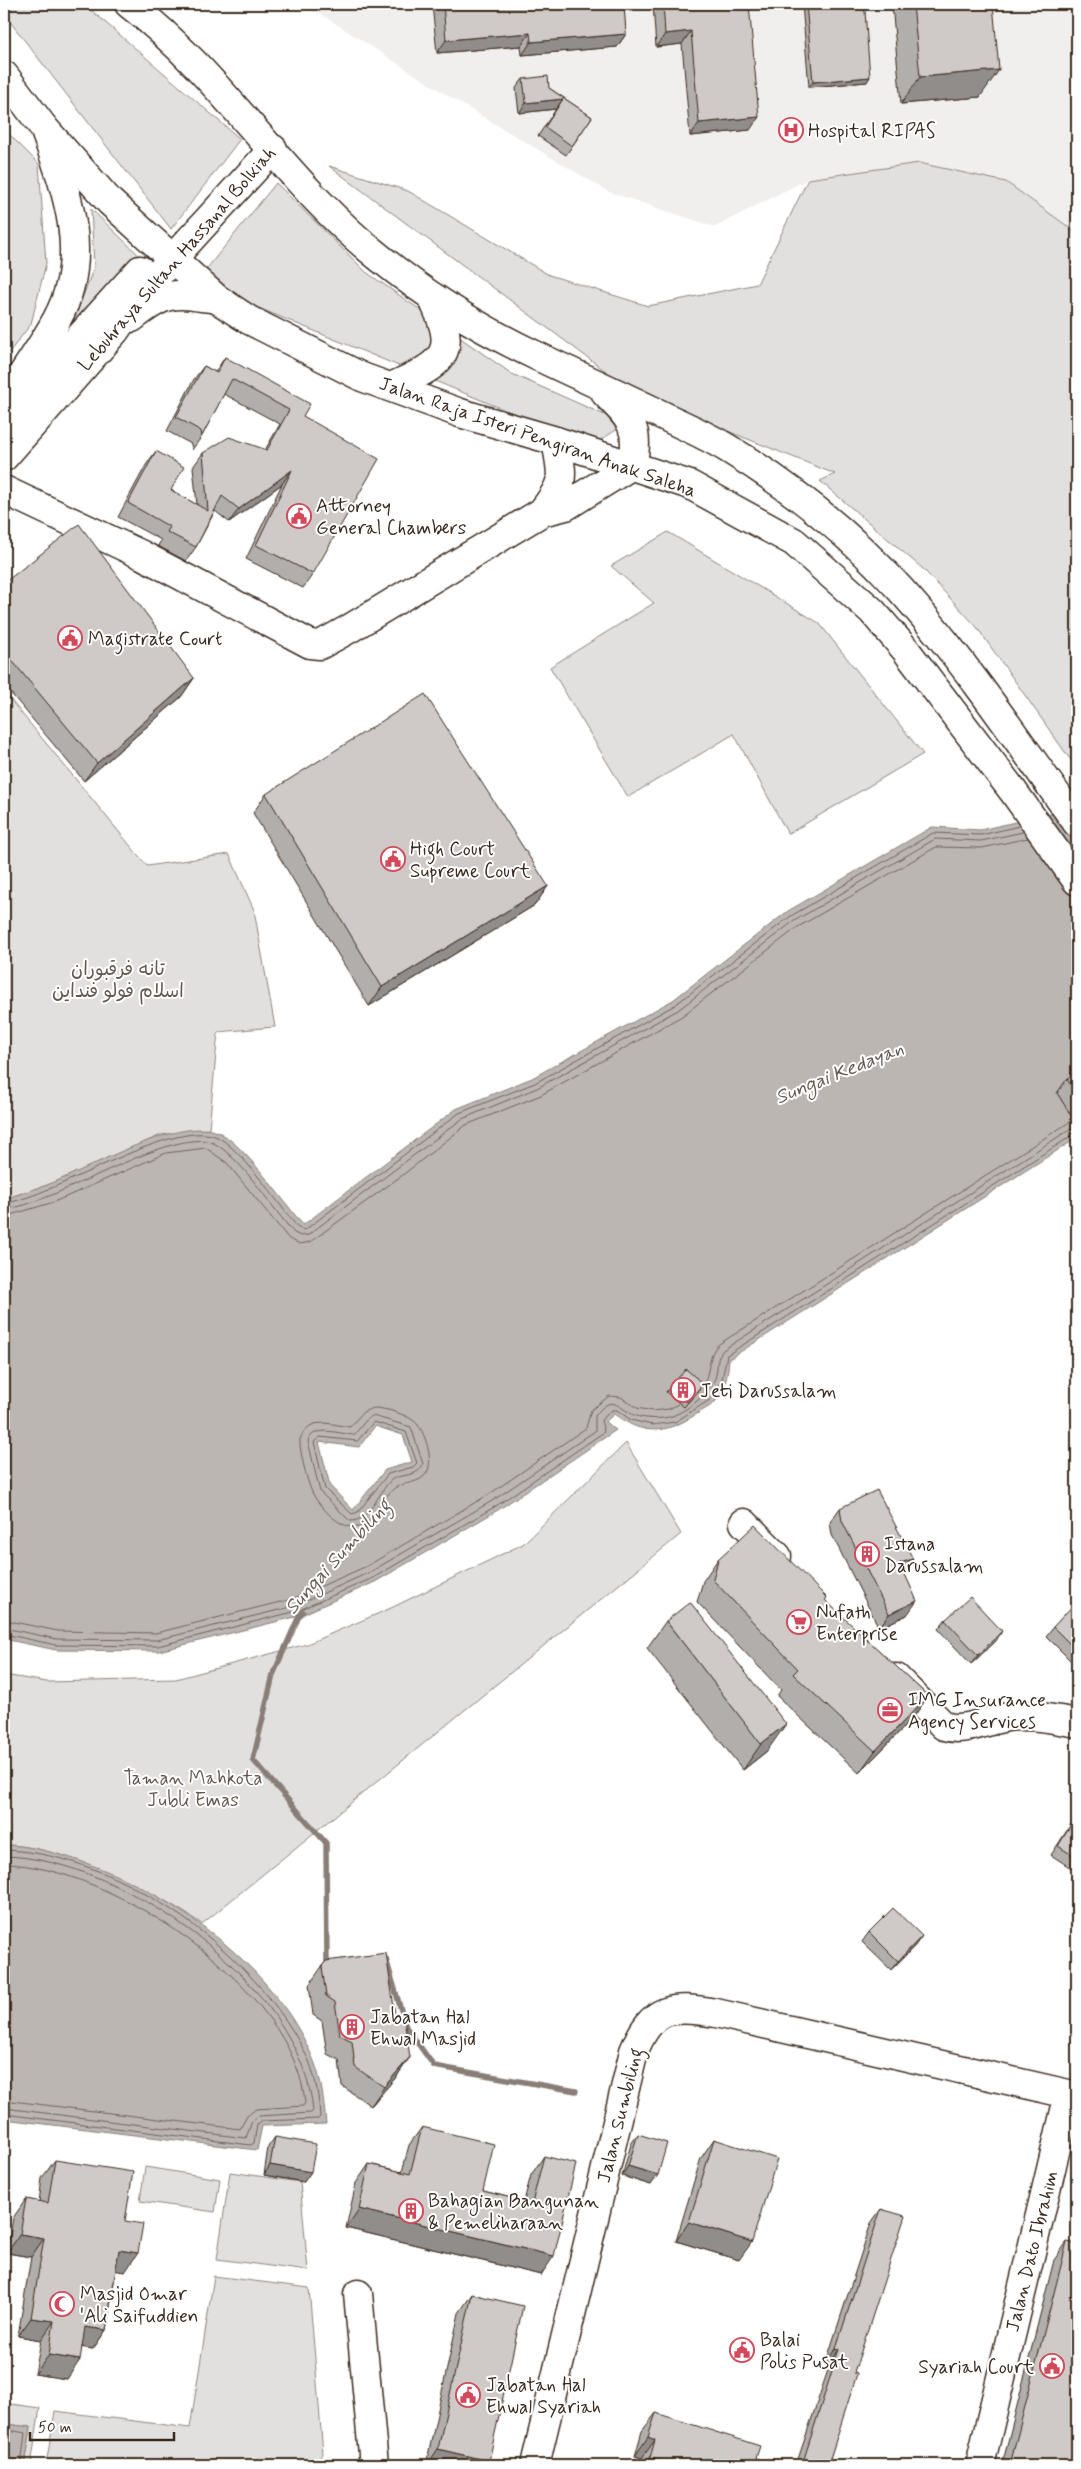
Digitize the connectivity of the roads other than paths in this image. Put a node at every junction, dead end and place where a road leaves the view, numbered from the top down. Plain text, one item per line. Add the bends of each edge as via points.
1 (129, 4) edge
2 (4, 75) edge
3 (44, 128) junction
4 (268, 143) junction
5 (166, 253) junction
6 (431, 296) junction
7 (217, 299) junction
8 (115, 331) junction
9 (597, 383) junction
10 (391, 387) junction
11 (4, 403) edge
12 (4, 422) edge
13 (556, 441) junction
14 (4, 457) edge
15 (632, 465) junction
16 (4, 490) edge
17 (542, 512) junction
18 (1077, 823) edge
19 (1077, 882) edge
20 (744, 1523) dead end
21 (795, 1575) edge
22 (882, 1663) edge
23 (1077, 1723) edge
24 (1073, 2095) edge
25 (358, 2294) dead end
26 (374, 2465) edge
27 (535, 2465) edge
28 (980, 2465) edge

1 - 4 main road via 159,27
2 - 3 main road, Jalan Raja Isteri Pengiran Anak Saleha
3 - 5 main road, Jalan Raja Isteri Pengiran Anak Saleha via 110,202
3 - 11 main road via 69,205 74,263 58,317
4 - 5 main road, Lebuhraya Sultan Hassanal Bolkiah
4 - 6 main road via 326,209 379,258
5 - 7 main road, Jalan Raja Isteri Pengiran Anak Saleha
5 - 8 main road, Lebuhraya Sultan Hassanal Bolkiah
5 - 12 main road, Lebuhraya Sultan Hassanal Bolkiah
6 - 9 main road via 533,355
6 - 10 main road via 442,316 447,336 442,357 428,370
7 - 8 main road via 179,294 154,300
7 - 10 main road, Jalan Raja Isteri Pengiran Anak Saleha via 249,320 327,360
8 - 14 main road, Lebuhraya Sultan Hassanal Bolkiah
9 - 15 main road via 630,418 636,450
9 - 18 main road via 724,446 789,488 855,544 900,589 932,628
10 - 13 main road, Jalan Raja Isteri Pengiran Anak Saleha via 460,413
13 - 15 main road, Jalan Raja Isteri Pengiran Anak Saleha
13 - 17 main road via 562,483
15 - 17 main road via 566,506
15 - 19 main road, Jalan Raja Isteri Pengiran Anak Saleha via 690,485 746,515 794,542 836,577 905,648
16 - 17 main road via 142,555 310,644 320,644 349,630
20 - 21 main road
22 - 23 main road via 944,1726 954,1729 1008,1717 1032,1716
24 - 27 main road, Jalan Sumbiling via 716,2013 689,2008 662,2012 642,2031 634,2051
24 - 28 main road, Jalan Dato Ibrahim
25 - 26 main road

